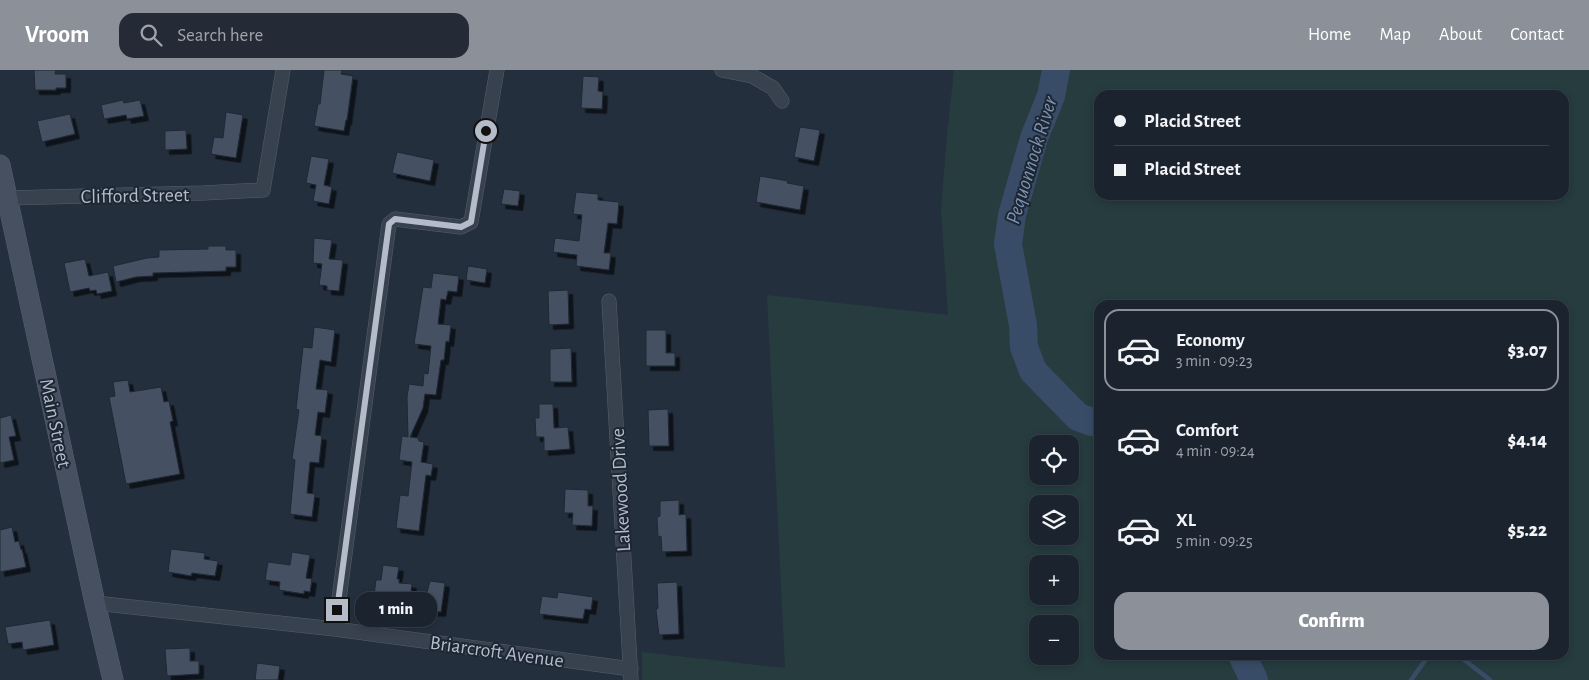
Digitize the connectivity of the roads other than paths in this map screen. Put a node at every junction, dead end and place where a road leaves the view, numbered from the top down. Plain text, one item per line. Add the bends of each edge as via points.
1 (283, 70) edge
2 (497, 70) edge
3 (722, 70) edge
4 (782, 101) dead end
5 (0, 165) edge
6 (7, 198) junction
7 (609, 301) dead end
8 (95, 603) junction
9 (335, 629) junction
10 (631, 675) edge
11 (113, 680) edge

1 - 6 street, Clifford Street via 263,190
2 - 9 street via 471,222 461,227 395,219 389,224
3 - 4 street via 752,76 773,88
5 - 6 main road, Main Street
6 - 8 main road, Main Street
7 - 10 street, Lakewood Drive
8 - 9 street, Briarcroft Avenue
8 - 11 main road, Main Street
9 - 10 street, Briarcroft Avenue

